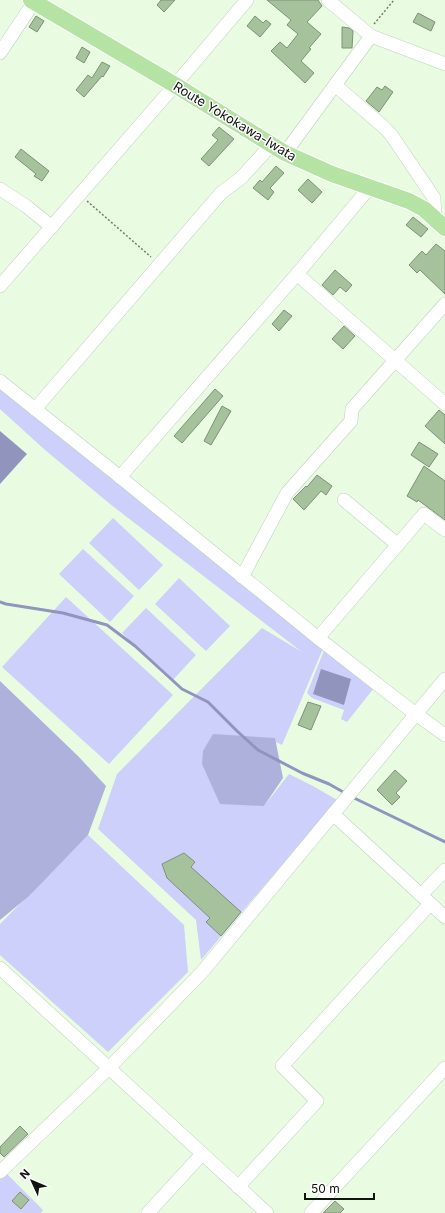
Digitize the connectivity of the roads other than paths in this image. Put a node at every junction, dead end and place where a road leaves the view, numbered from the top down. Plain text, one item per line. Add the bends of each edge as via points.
1 (247, 0) edge
2 (328, 0) edge
3 (33, 1) edge
4 (369, 35) junction
5 (0, 52) edge
6 (445, 64) edge
7 (176, 85) junction
8 (334, 85) junction
9 (278, 148) junction
10 (370, 187) junction
11 (0, 189) edge
12 (440, 224) edge
13 (52, 227) junction
14 (297, 274) junction
15 (0, 286) edge
16 (445, 304) edge
17 (395, 360) junction
18 (0, 381) edge
19 (445, 404) edge
20 (35, 409) junction
21 (120, 477) junction
22 (344, 500) dead end
23 (445, 530) edge
24 (398, 545) junction
25 (242, 577) junction
26 (318, 638) junction
27 (445, 679) edge
28 (416, 714) junction
29 (445, 735) edge
30 (332, 814) junction
31 (445, 870) edge
32 (426, 900) junction
33 (445, 917) edge
34 (2, 973) edge
35 (109, 1068) junction
36 (445, 1068) edge
37 (202, 1154) junction
38 (0, 1172) edge
39 (238, 1187) junction
40 (148, 1213) edge
41 (267, 1213) edge
42 (311, 1213) edge

1 - 7 street
2 - 4 street
3 - 5 street
3 - 7 main road, Route Yokokawa-Iwata
4 - 6 street
4 - 8 street
7 - 9 main road, Route Yokokawa-Iwata
7 - 13 street
8 - 9 street
8 - 12 street via 392,136 434,198
9 - 10 main road, Route Yokokawa-Iwata via 332,174
9 - 20 street via 221,193
10 - 12 main road, Route Yokokawa-Iwata via 424,209
10 - 14 street
11 - 13 street
13 - 15 street
14 - 17 street
14 - 21 street
16 - 17 street
17 - 19 street
17 - 25 street via 352,408 350,421 287,493
18 - 20 street
20 - 21 street
21 - 25 street
22 - 24 street
23 - 24 street via 424,514
24 - 26 street
25 - 26 street
26 - 28 street
27 - 28 street
28 - 29 street
28 - 30 street
30 - 32 street
30 - 35 street via 203,970
31 - 32 street
32 - 33 street
32 - 39 street via 282,1066 317,1101
34 - 35 street
35 - 37 street
35 - 38 street
36 - 42 street
37 - 39 street
37 - 40 street
39 - 41 street

